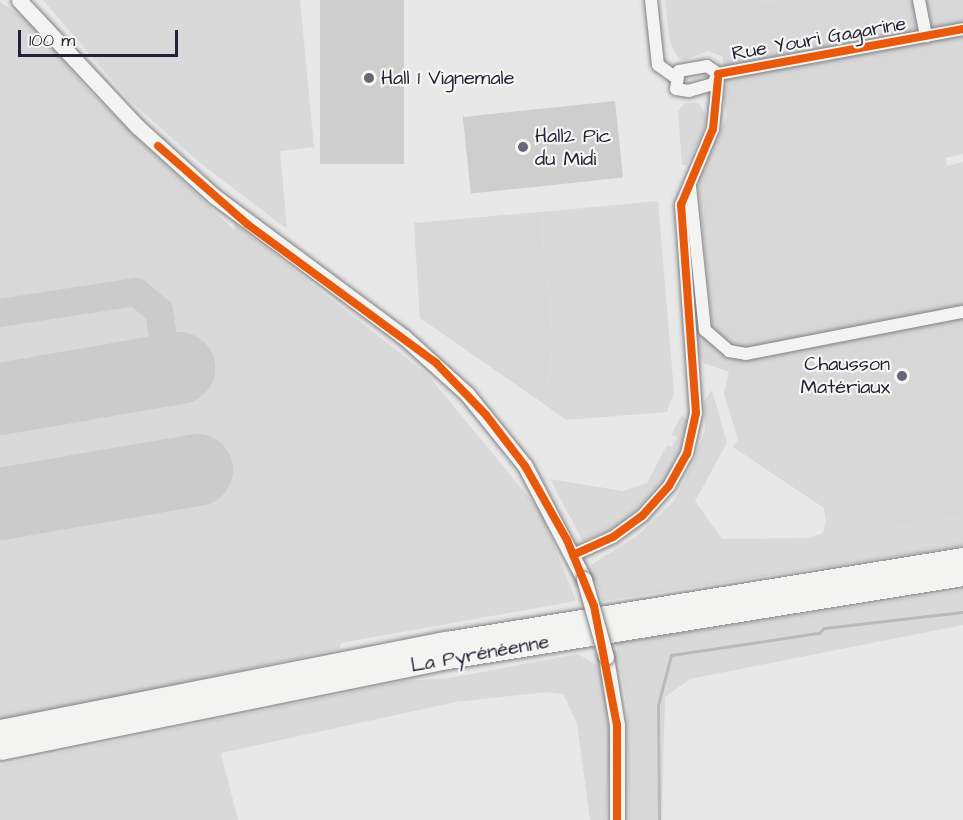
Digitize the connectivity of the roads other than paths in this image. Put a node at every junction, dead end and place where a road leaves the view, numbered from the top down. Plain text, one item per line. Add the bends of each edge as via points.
1 (19, 0) edge
2 (651, 0) edge
3 (919, 0) edge
4 (29, 5) edge
5 (963, 29) edge
6 (927, 36) junction
7 (675, 77) junction
8 (718, 77) junction
9 (693, 91) junction
10 (714, 109) junction
11 (689, 179) junction
12 (963, 312) edge
13 (573, 555) junction
14 (963, 558) edge
15 (963, 575) edge
16 (0, 730) edge
17 (0, 749) edge
18 (617, 820) edge

1 - 4 street
2 - 7 street via 658,65
3 - 6 street, Rue Youri Gagarine
4 - 13 street via 138,127 214,196 404,337 459,387 525,466
5 - 6 street
6 - 8 street, Rue Youri Gagarine
7 - 8 street via 679,71 707,66
7 - 9 street via 676,88
8 - 9 street
8 - 10 street
9 - 10 street
10 - 11 street via 713,129
11 - 12 street via 705,330 729,351 747,354
11 - 13 street via 681,205 696,413 687,454 669,486 642,516 613,537
13 - 18 street, bridge via 584,579 606,657 617,724
14 - 16 highway, La Pyrénéenne via 446,642
15 - 17 highway, La Pyrénéenne via 448,658

